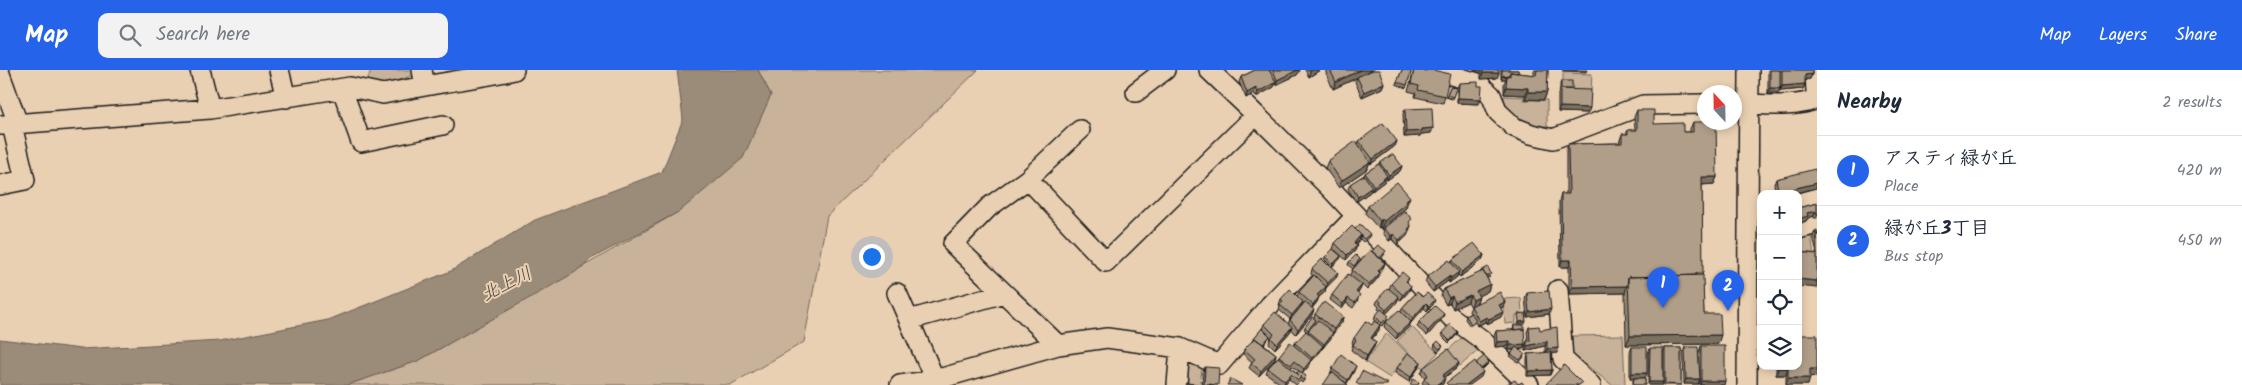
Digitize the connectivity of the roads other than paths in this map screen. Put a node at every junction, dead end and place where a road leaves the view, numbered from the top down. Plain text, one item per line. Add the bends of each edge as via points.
1 (200, 70) edge
2 (279, 70) edge
3 (514, 70) edge
4 (1164, 70) edge
5 (1209, 70) edge
6 (1434, 70) edge
7 (1748, 70) edge
8 (1815, 70) edge
9 (473, 73) edge
10 (0, 74) edge
11 (424, 78) edge
12 (342, 89) junction
13 (1136, 92) dead end
14 (286, 98) junction
15 (1697, 104) edge
16 (1742, 104) edge
17 (210, 109) junction
18 (1256, 115) junction
19 (10, 125) edge
20 (443, 125) dead end
21 (1080, 130) dead end
22 (1028, 179) junction
23 (0, 185) edge
24 (1356, 216) junction
25 (1817, 224) edge
26 (1802, 228) edge
27 (1754, 240) edge
28 (1558, 290) dead end
29 (897, 293) dead end
30 (1004, 293) junction
31 (909, 320) junction
32 (1058, 345) junction
33 (1180, 348) junction
34 (935, 380) junction
35 (900, 385) edge
36 (1177, 385) edge
37 (1529, 385) edge
38 (1591, 385) edge
39 (1747, 385) edge

1 - 17 street
2 - 14 street
3 - 9 street via 486,77
4 - 13 street
5 - 18 street
6 - 15 street via 1478,83 1491,95 1498,112 1514,126 1553,139 1643,105
7 - 16 street
8 - 16 street via 1814,100 1765,106
9 - 11 street
10 - 19 street
11 - 12 street via 383,94 350,87
12 - 14 street
12 - 20 street via 361,142
14 - 17 street
16 - 27 street
17 - 19 street
18 - 22 street via 1106,262
18 - 24 street
19 - 23 street via 26,180
21 - 22 street
22 - 30 street via 989,207 953,244
24 - 33 street via 1270,305 1219,365
24 - 37 street via 1451,317 1481,339
25 - 26 street
27 - 39 street
28 - 38 street via 1563,359
29 - 31 street
30 - 31 street
30 - 32 street
31 - 34 street
32 - 33 street via 1107,338
32 - 34 street
33 - 36 street
34 - 35 street

